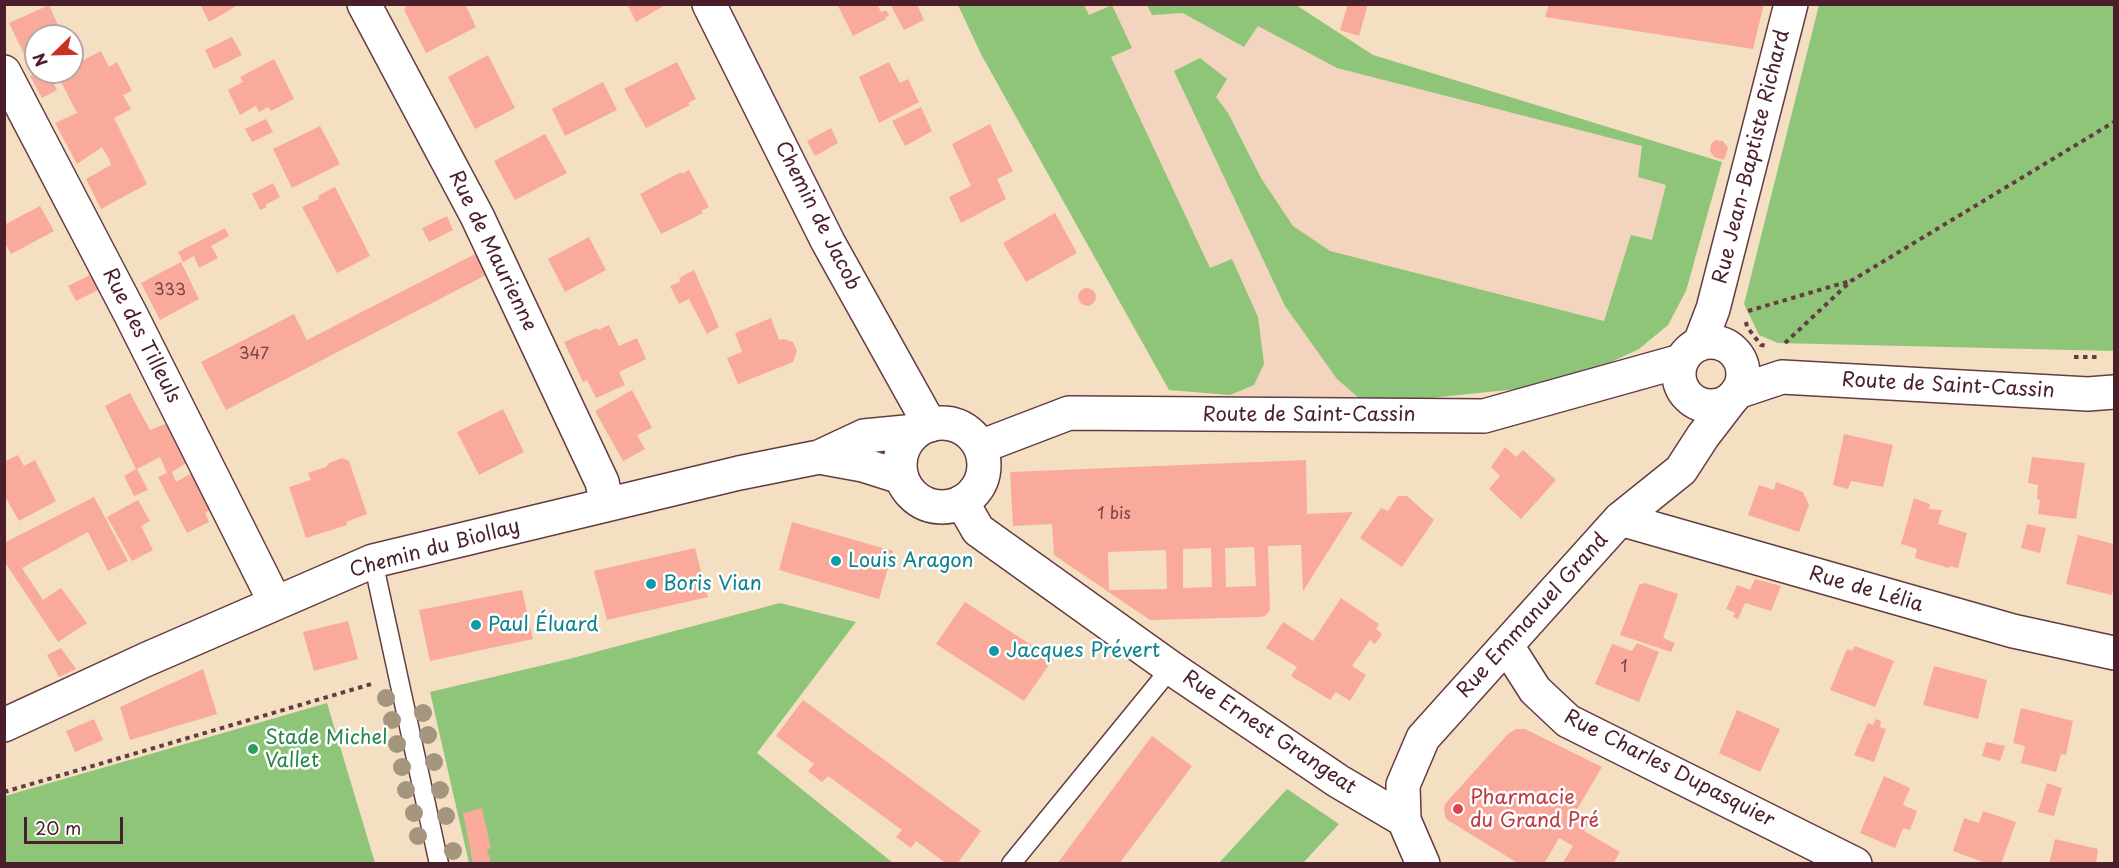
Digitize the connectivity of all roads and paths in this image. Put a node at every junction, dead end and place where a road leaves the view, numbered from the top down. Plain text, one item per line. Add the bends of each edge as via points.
1 (364, 4) edge
2 (709, 4) edge
3 (1791, 4) edge
4 (4, 72) edge
5 (2115, 122) edge
6 (1851, 281) junction
7 (1728, 311) junction
8 (1745, 320) dead end
9 (1770, 346) dead end
10 (1781, 363) junction
11 (1711, 381) junction
12 (2115, 392) edge
13 (923, 428) junction
14 (980, 447) junction
15 (819, 456) junction
16 (902, 477) junction
17 (962, 502) junction
18 (607, 504) junction
19 (1620, 519) junction
20 (373, 561) junction
21 (275, 602) junction
22 (1507, 646) junction
23 (2115, 653) edge
24 (1171, 668) junction
25 (399, 676) junction
26 (4, 725) edge
27 (4, 792) edge
28 (1404, 820) junction
29 (439, 864) edge
30 (1011, 864) edge
31 (1423, 864) edge
32 (1855, 864) edge

1 - 18 street, Rue de Maurienne via 477,216 602,482
2 - 13 street, Chemin de Jacob
3 - 7 street, Rue Jean-Baptiste Richard
4 - 21 street, Rue des Tilleuls
5 - 6 path
6 - 7 path
6 - 10 path
7 - 11 street, Rue Jean-Baptiste Richard
8 - 9 path via 1761,345
10 - 11 street, Route de Saint-Cassin
10 - 12 street, Route de Saint-Cassin via 2077,393
11 - 14 street, Route de Saint-Cassin via 1640,373 1484,416 1069,413
11 - 19 street, Rue Emmanuel Grand via 1681,470
13 - 14 street via 944,423 959,426
13 - 15 street, Chemin du Biollay via 864,436
13 - 16 street via 905,444 900,460
14 - 17 street via 982,478
15 - 16 street, Chemin du Biollay
15 - 18 street, Chemin du Biollay
16 - 17 street via 915,498 926,504 938,507
17 - 24 street, Rue Ernest Grangeat via 978,531
18 - 20 street, Chemin du Biollay
19 - 22 street, Rue Emmanuel Grand
19 - 23 street, Rue de Lélia via 2013,631
20 - 21 street, Chemin du Biollay
20 - 25 lane
21 - 26 street, Chemin du Biollay
22 - 28 street, Rue Emmanuel Grand via 1423,738 1403,785
22 - 32 street, Rue Charles Dupasquier via 1535,690 1568,721
24 - 28 street, Rue Ernest Grangeat via 1338,781
24 - 30 lane
25 - 27 path
25 - 29 lane
28 - 31 street

